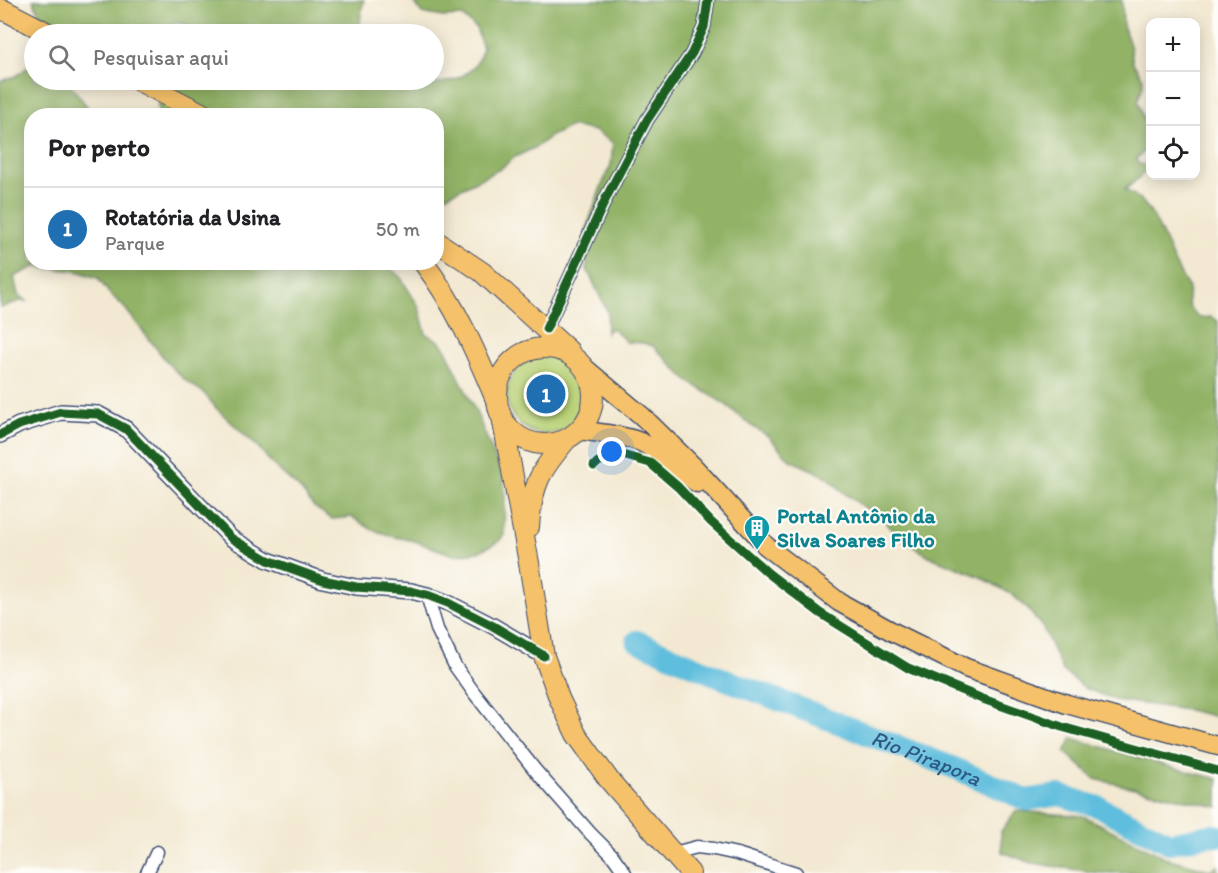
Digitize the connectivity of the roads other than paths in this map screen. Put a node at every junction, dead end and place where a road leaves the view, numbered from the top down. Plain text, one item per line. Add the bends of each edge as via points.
1 (708, 0) edge
2 (0, 8) edge
3 (31, 24) edge
4 (156, 90) edge
5 (191, 108) edge
6 (444, 246) edge
7 (428, 270) edge
8 (546, 329) junction
9 (581, 363) junction
10 (500, 410) junction
11 (573, 434) junction
12 (0, 435) edge
13 (734, 512) junction
14 (529, 563) junction
15 (428, 595) junction
16 (544, 656) junction
17 (1218, 746) edge
18 (157, 852) dead end
19 (674, 853) junction
20 (147, 873) edge
21 (625, 873) edge
22 (690, 873) edge
23 (796, 873) edge

1 - 8 street via 704,27 692,53 647,120
2 - 3 highway
4 - 5 highway
6 - 8 highway via 482,272
7 - 10 highway via 474,347
8 - 9 highway
9 - 10 highway via 561,350 528,350 504,371 498,387
9 - 11 highway via 593,384 594,401 589,417
9 - 13 main road via 642,416
10 - 11 highway via 509,428 530,441 555,443
10 - 14 highway
11 - 13 main road via 619,436 646,445
11 - 14 highway via 536,483 530,506
12 - 15 street via 61,412 98,414 126,429 231,538 268,560 345,585
13 - 17 main road via 764,544 839,602 966,668 1067,704
14 - 16 highway
15 - 16 street
15 - 21 street via 437,629 455,666 535,770
16 - 19 highway via 576,734 609,780
18 - 20 street
19 - 22 highway
19 - 23 street via 697,847 714,849

